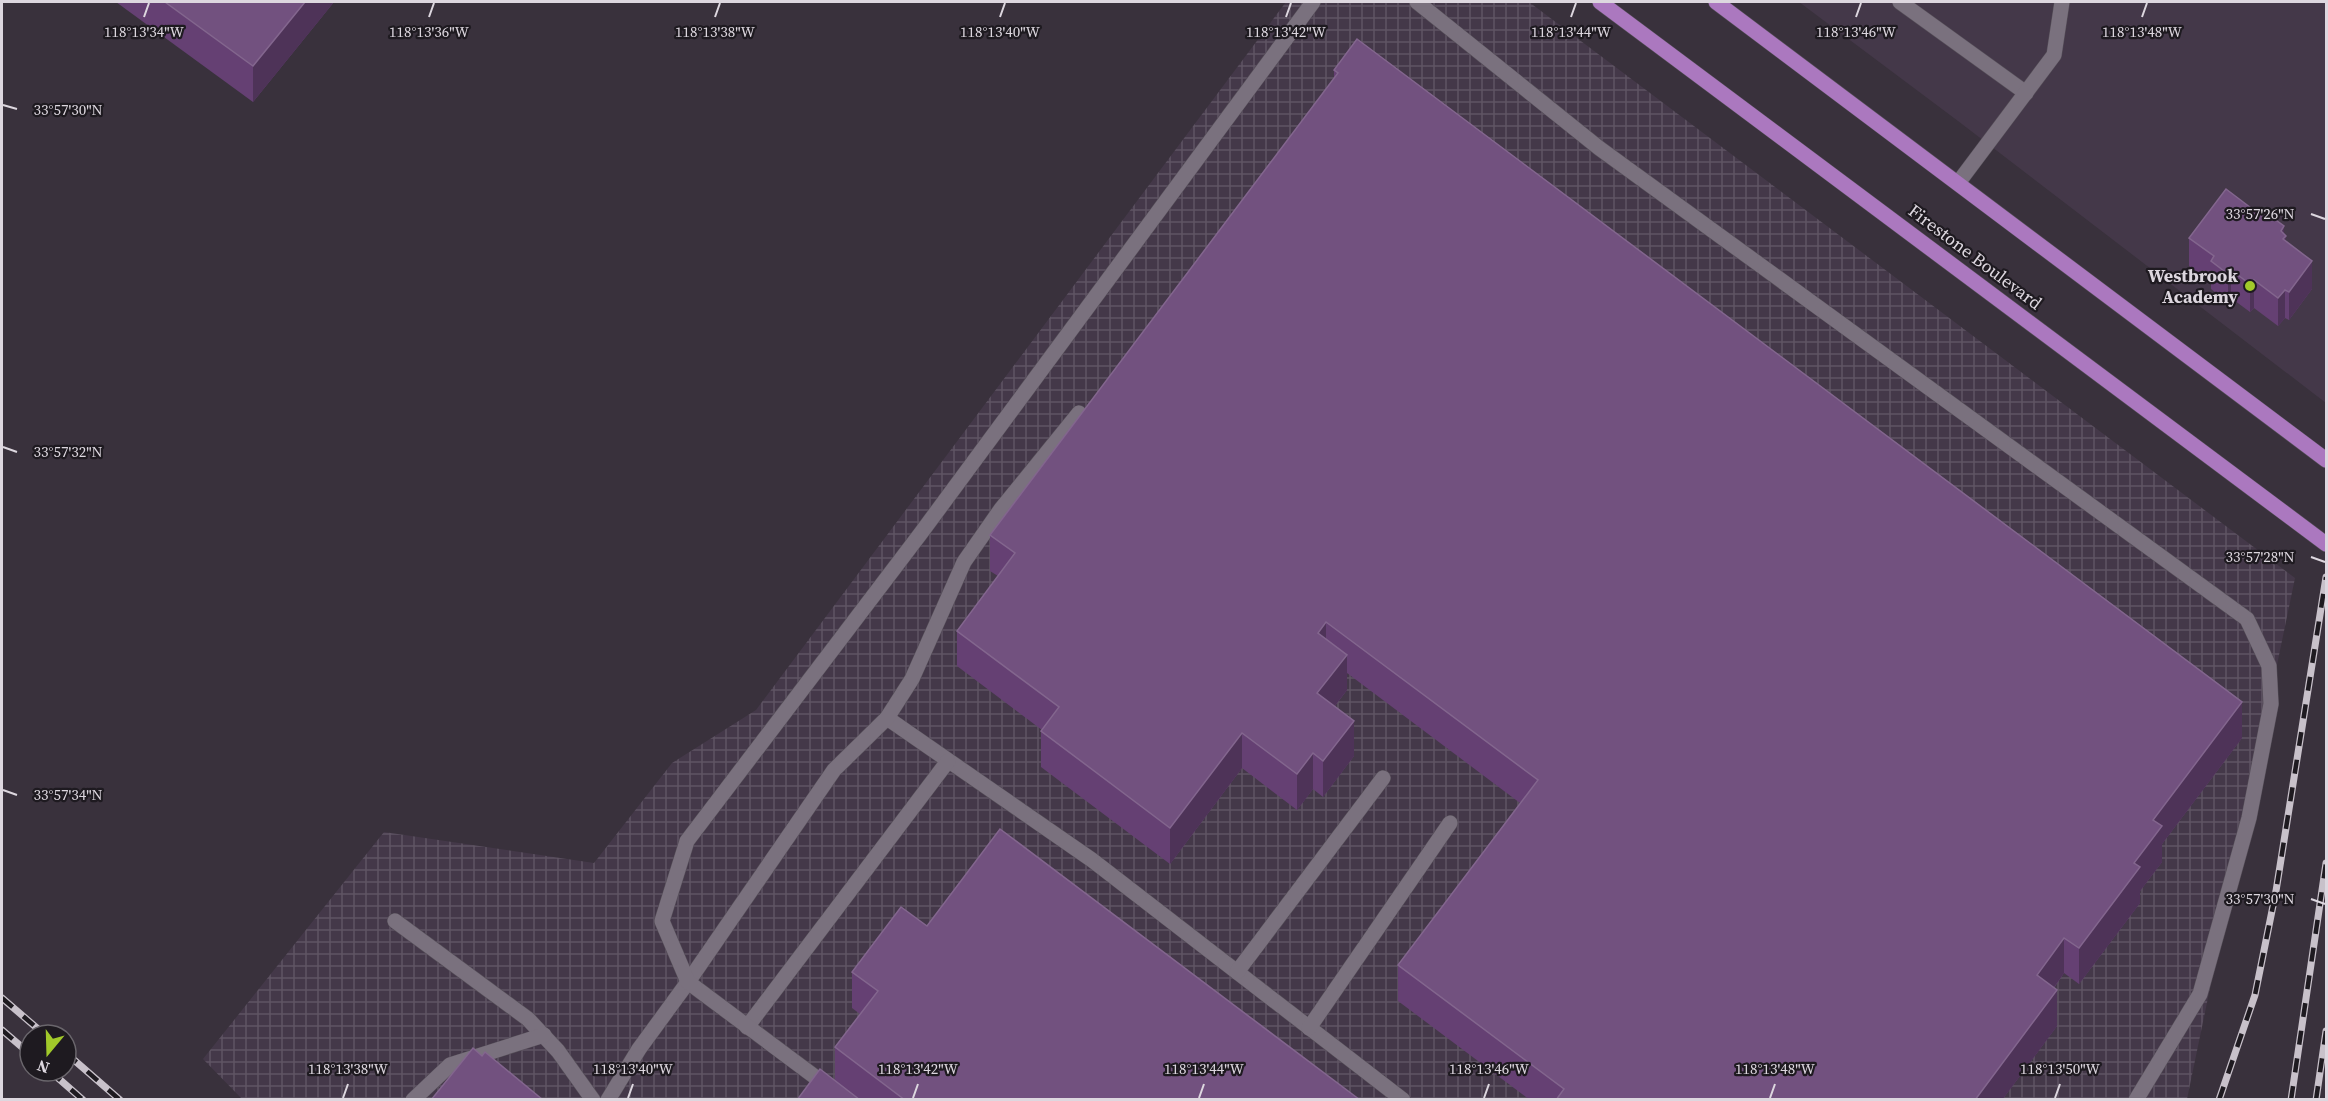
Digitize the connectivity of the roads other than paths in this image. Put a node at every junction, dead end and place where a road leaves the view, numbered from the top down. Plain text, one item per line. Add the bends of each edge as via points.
1 (1313, 2) edge
2 (1417, 2) edge
3 (1600, 2) edge
4 (1716, 2) edge
5 (1900, 2) edge
6 (2062, 2) edge
7 (2026, 93) junction
8 (1958, 183) junction
9 (1079, 413) edge
10 (2326, 460) edge
11 (2326, 544) edge
12 (887, 718) junction
13 (948, 761) junction
14 (1383, 778) dead end
15 (1450, 823) dead end
16 (395, 921) dead end
17 (1237, 972) junction
18 (688, 982) junction
19 (747, 1027) junction
20 (1309, 1028) junction
21 (544, 1035) junction
22 (413, 1100) edge
23 (593, 1100) edge
24 (608, 1100) edge
25 (846, 1100) edge
26 (1403, 1100) edge
27 (2136, 1100) edge

1 - 18 lane via 928,524 687,841 662,921
2 - 27 lane via 1599,148 2247,619 2268,666 2271,704 2249,818 2200,994
3 - 11 main road, Firestone Boulevard
4 - 8 main road
5 - 7 lane
6 - 7 lane via 2054,55
7 - 8 lane
8 - 10 main road
9 - 12 lane via 1001,509 964,562 912,679
12 - 13 lane
12 - 18 lane via 834,770
13 - 17 lane via 1092,860
13 - 19 lane
14 - 17 lane
15 - 20 lane
16 - 21 lane
17 - 20 lane
18 - 19 lane
18 - 24 lane
19 - 25 lane
20 - 26 lane
21 - 22 lane via 450,1065
21 - 23 lane

